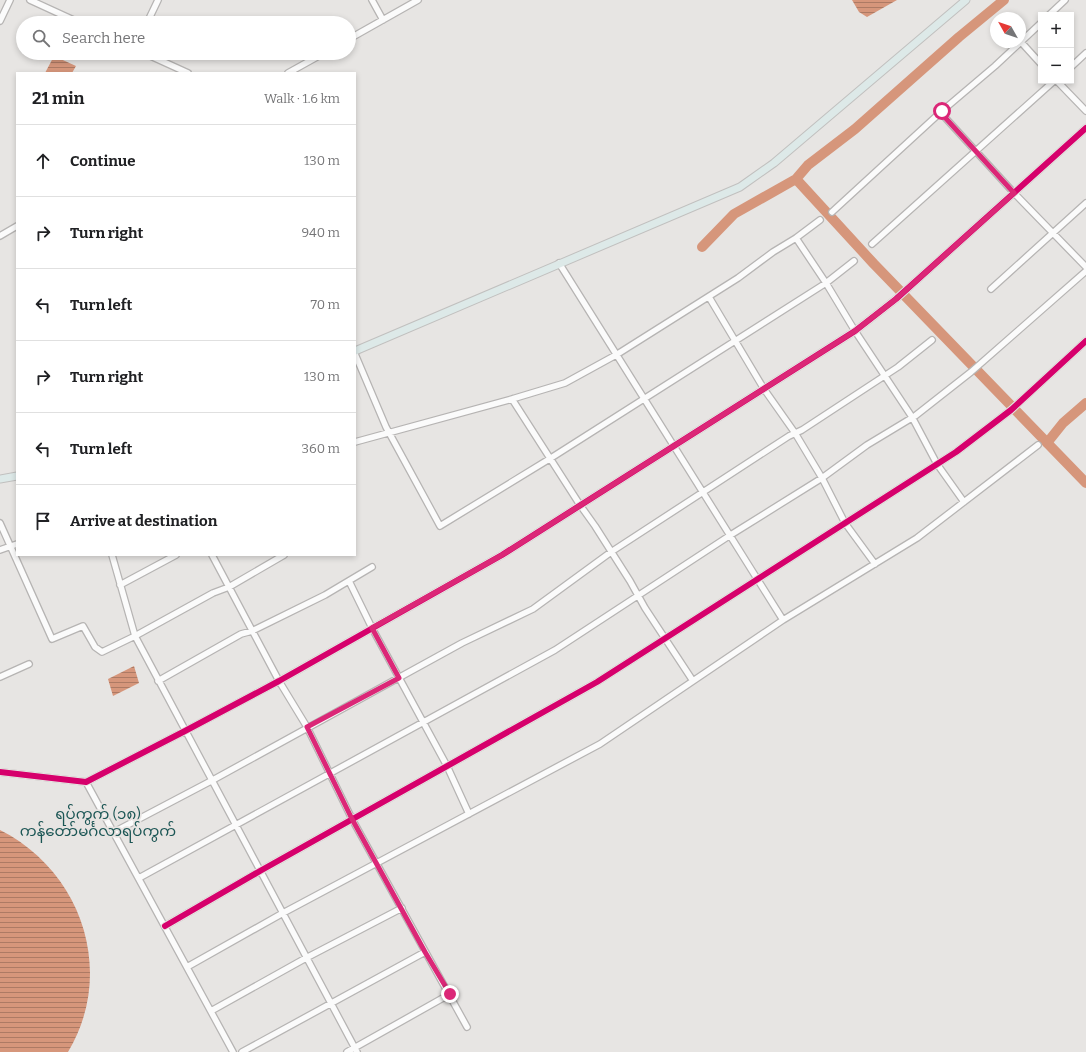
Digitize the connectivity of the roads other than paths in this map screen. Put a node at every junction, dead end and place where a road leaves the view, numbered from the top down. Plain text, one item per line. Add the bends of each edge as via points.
1 (10, 0) edge
2 (30, 0) edge
3 (158, 0) edge
4 (372, 0) edge
5 (418, 0) edge
6 (966, 0) edge
7 (1065, 0) edge
8 (1052, 12) edge
9 (65, 16) edge
10 (150, 16) edge
11 (383, 20) junction
12 (0, 21) edge
13 (1038, 25) edge
14 (356, 35) edge
15 (1026, 36) edge
16 (1013, 48) edge
17 (1026, 48) edge
18 (1086, 53) edge
19 (159, 60) edge
20 (311, 60) edge
21 (1038, 61) edge
22 (1074, 64) edge
23 (186, 72) edge
24 (290, 72) edge
25 (1051, 84) edge
26 (1060, 84) edge
27 (1086, 111) edge
28 (940, 112) junction
29 (1086, 128) edge
30 (976, 151) junction
31 (1014, 193) junction
32 (1086, 203) edge
33 (832, 212) dead end
34 (820, 220) dead end
35 (16, 227) edge
36 (1053, 233) junction
37 (0, 236) edge
38 (796, 238) junction
39 (872, 244) dead end
40 (854, 261) dead end
41 (559, 263) junction
42 (1086, 267) edge
43 (1086, 271) edge
44 (826, 283) junction
45 (991, 289) dead end
46 (709, 297) junction
47 (855, 331) junction
48 (735, 340) junction
49 (932, 340) dead end
50 (1086, 341) edge
51 (356, 353) edge
52 (356, 355) edge
53 (616, 355) junction
54 (885, 376) junction
55 (764, 388) junction
56 (512, 399) junction
57 (644, 399) junction
58 (912, 418) junction
59 (389, 432) junction
60 (795, 433) junction
61 (356, 442) edge
62 (673, 446) junction
63 (1038, 446) dead end
64 (551, 458) junction
65 (937, 464) junction
66 (16, 476) edge
67 (822, 478) junction
68 (0, 479) edge
69 (702, 492) junction
70 (964, 502) junction
71 (580, 505) junction
72 (0, 523) edge
73 (845, 523) junction
74 (729, 536) junction
75 (16, 544) edge
76 (11, 546) junction
77 (0, 550) edge
78 (612, 552) junction
79 (112, 556) edge
80 (174, 556) edge
81 (213, 556) edge
82 (282, 556) edge
83 (875, 564) junction
84 (372, 567) dead end
85 (757, 579) junction
86 (349, 581) junction
87 (120, 585) junction
88 (229, 587) junction
89 (638, 596) junction
90 (783, 620) junction
91 (372, 628) junction
92 (252, 631) junction
93 (135, 636) junction
94 (665, 639) junction
95 (29, 664) dead end
96 (0, 677) edge
97 (399, 678) junction
98 (158, 681) junction
99 (279, 681) junction
100 (693, 681) junction
101 (424, 722) junction
102 (307, 727) junction
103 (185, 731) junction
104 (447, 766) junction
105 (0, 772) edge
106 (330, 773) junction
107 (211, 781) junction
108 (86, 782) junction
109 (469, 814) junction
110 (352, 819) junction
111 (235, 825) junction
112 (114, 832) junction
113 (376, 864) junction
114 (260, 871) junction
115 (139, 878) junction
116 (402, 908) junction
117 (282, 913) junction
118 (165, 926) junction
119 (425, 952) junction
120 (306, 958) junction
121 (187, 967) junction
122 (450, 994) junction
123 (331, 1004) junction
124 (211, 1011) junction
125 (467, 1027) dead end
126 (355, 1050) edge
127 (233, 1052) edge
128 (242, 1052) edge
129 (347, 1052) edge

1 - 12 street
2 - 9 street
3 - 10 street
4 - 11 street
5 - 11 street
6 - 41 main road via 774,164 740,187
7 - 8 street
11 - 14 street
13 - 15 street
16 - 28 street
17 - 21 street
18 - 22 street
19 - 23 street
20 - 24 street
25 - 30 street
26 - 27 street
28 - 30 street
28 - 33 street
29 - 31 street
30 - 31 street
30 - 39 street
31 - 36 street
31 - 47 street via 896,299
32 - 36 street
34 - 38 street
35 - 37 street
36 - 42 street
36 - 45 street
38 - 44 street
38 - 46 street
40 - 44 street
41 - 51 main road
41 - 53 street
43 - 58 street via 971,372
44 - 47 street
44 - 48 street
46 - 48 street
46 - 53 street
47 - 54 street
47 - 55 street
48 - 55 street
48 - 57 street
49 - 54 street
50 - 65 street via 1011,410
52 - 59 street
53 - 56 street via 565,383
53 - 57 street
54 - 58 street
54 - 60 street
55 - 60 street
55 - 62 street
56 - 59 street
56 - 64 street
57 - 62 street
57 - 64 street
58 - 65 street
58 - 67 street via 867,445
59 - 61 street
59 - 64 street via 440,526
60 - 67 street
60 - 69 street
62 - 69 street
62 - 71 street
63 - 70 street
64 - 71 street
65 - 70 street
65 - 73 street
66 - 68 main road
67 - 73 street
67 - 74 street
69 - 74 street
69 - 78 street
70 - 83 street via 917,538
71 - 78 street
71 - 91 street via 502,555
72 - 76 street
73 - 83 street
73 - 85 street
74 - 85 street
74 - 89 street
75 - 76 street
76 - 77 street
76 - 93 street via 52,639 83,626 95,647 102,652
78 - 89 street
78 - 97 street via 533,609 462,643
79 - 87 street
80 - 87 street
81 - 88 street
82 - 88 street
83 - 90 street
84 - 86 street
85 - 90 street
85 - 94 street
86 - 91 street
86 - 92 street
87 - 93 street
88 - 92 street
88 - 93 street via 213,593
89 - 94 street
89 - 101 street via 555,650
90 - 100 street
91 - 97 street
91 - 99 street
92 - 98 street via 241,634
92 - 99 street
93 - 98 street
94 - 100 street
94 - 104 street via 597,682
95 - 96 street
97 - 101 street
97 - 102 street
98 - 103 street
99 - 102 street
99 - 103 street
100 - 109 street via 600,744
101 - 104 street
101 - 106 street
102 - 106 street
102 - 107 street
103 - 107 street
103 - 108 street
104 - 109 street
104 - 110 street
105 - 108 street
106 - 110 street
106 - 111 street
107 - 111 street
107 - 112 street
108 - 112 street
109 - 113 street
110 - 113 street
110 - 114 street
111 - 114 street
111 - 115 street
112 - 115 street
113 - 116 street
113 - 117 street
114 - 117 street
114 - 118 street
115 - 118 street
116 - 119 street
116 - 120 street
117 - 120 street
117 - 121 street
118 - 121 street
119 - 122 street
119 - 123 street
120 - 123 street
120 - 124 street
121 - 124 street
122 - 125 street
122 - 126 street
123 - 126 street
123 - 128 street
124 - 127 street
126 - 129 street

